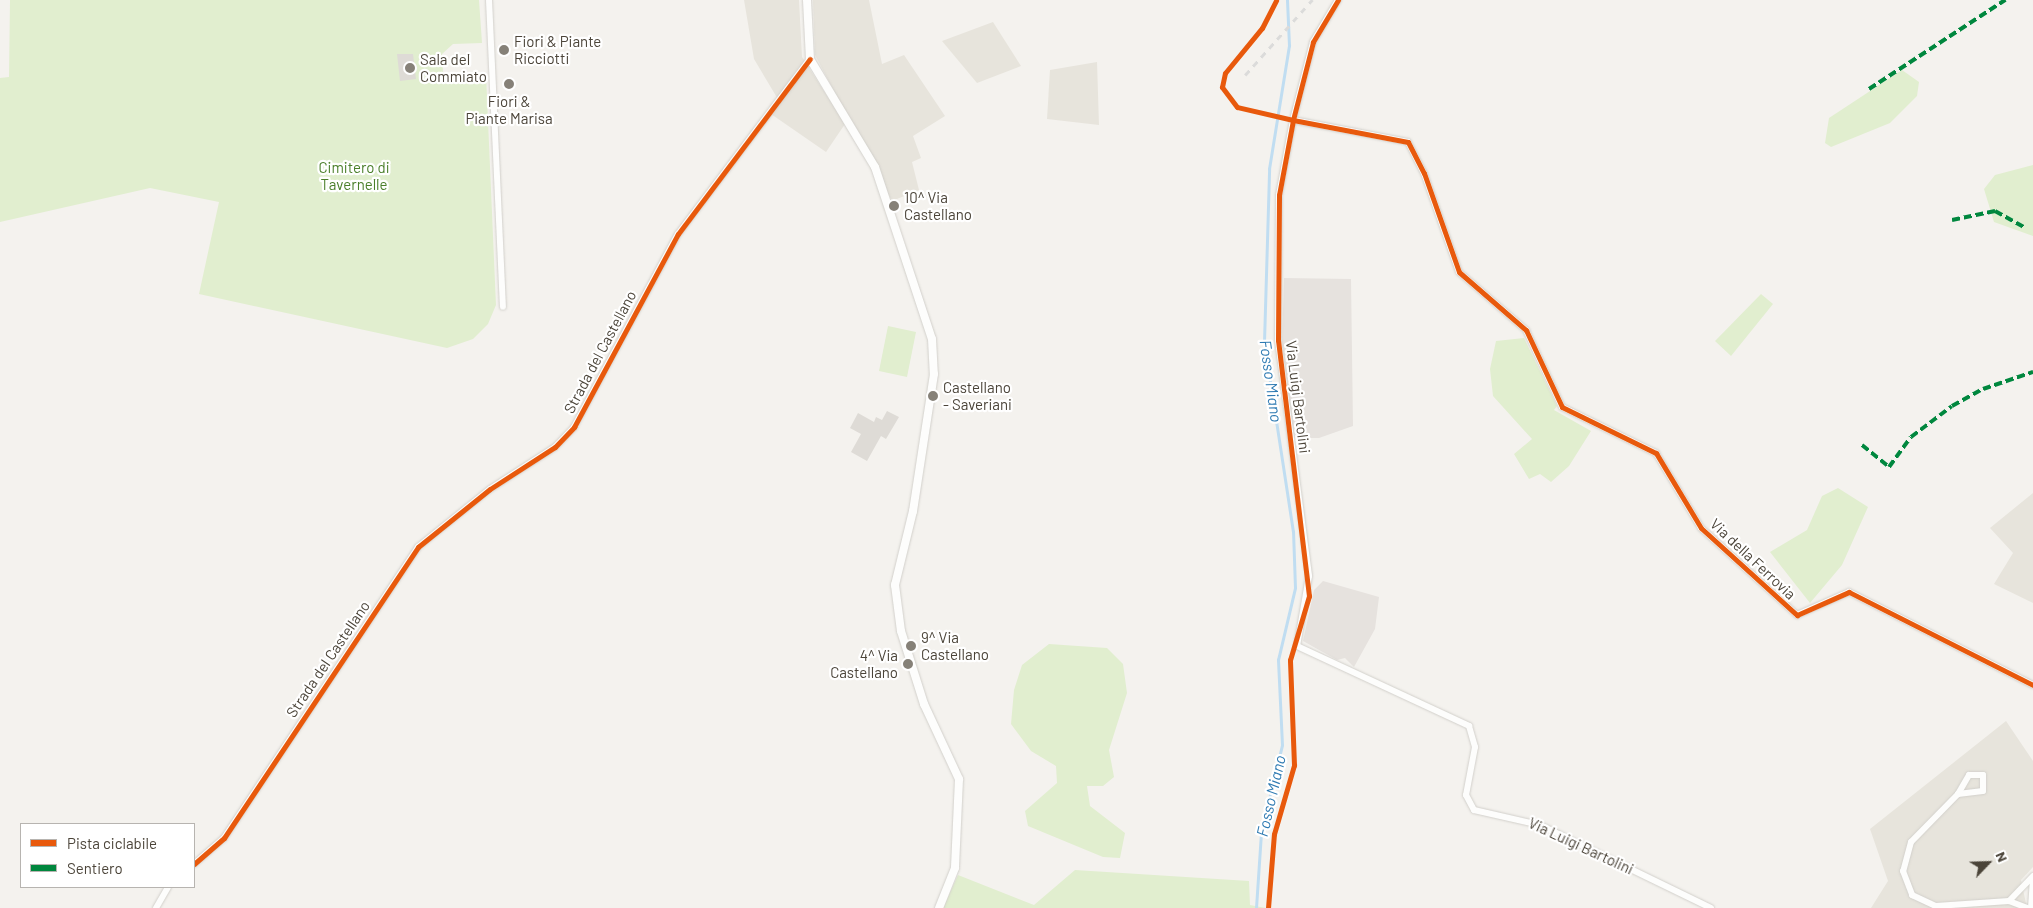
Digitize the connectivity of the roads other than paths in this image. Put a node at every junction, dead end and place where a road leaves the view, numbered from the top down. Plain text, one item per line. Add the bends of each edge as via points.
1 (489, 0) edge
2 (808, 0) edge
3 (1338, 0) edge
4 (810, 59) junction
5 (1293, 120) junction
6 (503, 307) dead end
7 (2033, 685) edge
8 (1958, 794) junction
9 (195, 863) edge
10 (2033, 878) edge
11 (167, 888) edge
12 (2009, 901) junction
13 (156, 908) edge
14 (939, 908) edge
15 (1711, 908) edge
16 (2027, 908) edge
17 (2031, 908) edge

1 - 6 street
2 - 4 street
3 - 5 street via 1313,42
4 - 9 street, Strada del Castellano via 678,234 574,426 554,447 490,489 418,547 224,838
4 - 14 street via 878,174 932,339 934,374 912,511 895,585 901,631 924,704 960,779 955,868
5 - 7 street, Via della Ferrovia via 1408,142 1424,174 1459,272 1526,330 1562,407 1656,454 1701,528 1729,550 1781,605 1797,615 1808,614 1849,592 1856,594
5 - 15 street, Via Luigi Bartolini via 1279,195 1278,340 1309,576 1297,646 1469,726 1476,747 1466,795 1474,810 1540,825
8 - 8 street via 1983,790 1983,775 1969,775
8 - 12 street via 1911,842 1904,857 1907,884 1912,895 1936,906
10 - 12 street
10 - 17 street
11 - 13 street
12 - 16 street

